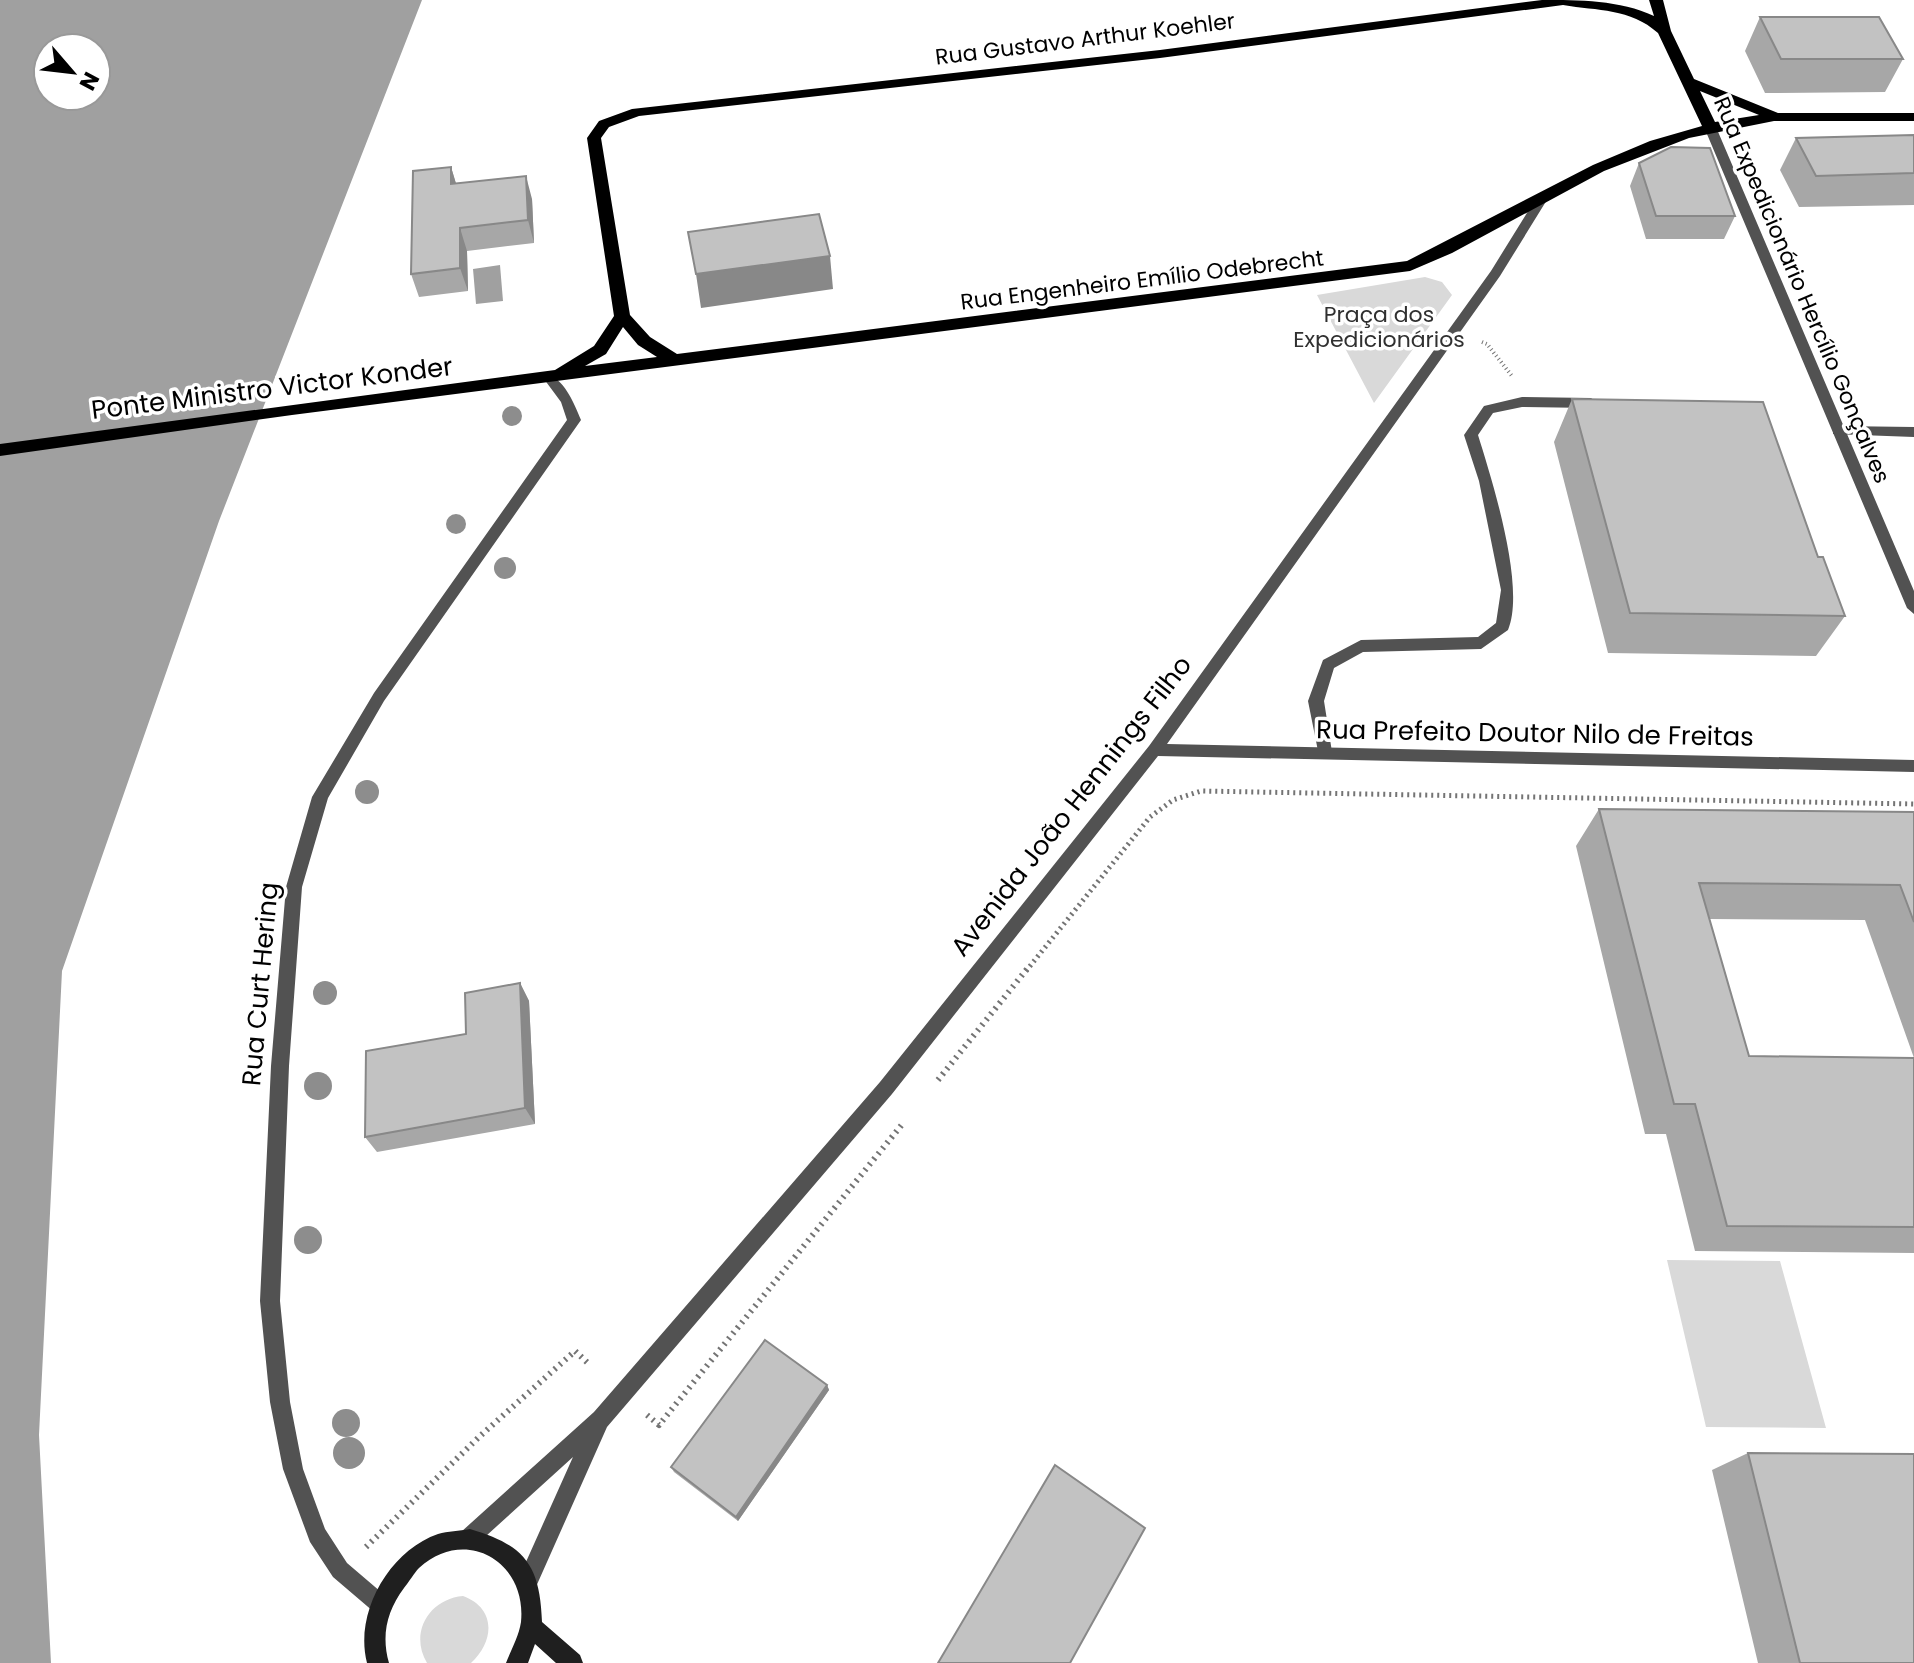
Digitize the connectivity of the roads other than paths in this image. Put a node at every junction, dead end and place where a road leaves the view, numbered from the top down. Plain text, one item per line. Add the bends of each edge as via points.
1 (1529, 0) edge
2 (1656, 0) edge
3 (1570, 1) edge
4 (1505, 9) junction
5 (1664, 31) junction
6 (1685, 80) junction
7 (1776, 117) junction
8 (1914, 117) edge
9 (1710, 127) junction
10 (1544, 195) junction
11 (622, 316) junction
12 (677, 362) junction
13 (550, 379) junction
14 (1613, 404) edge
15 (1838, 431) junction
16 (1914, 432) edge
17 (0, 450) edge
18 (1914, 608) edge
19 (1154, 750) junction
20 (1324, 752) junction
21 (1914, 766) edge
22 (601, 1419) junction
23 (468, 1539) junction
24 (528, 1582) junction
25 (381, 1605) junction
26 (532, 1627) junction
27 (372, 1659) edge
28 (517, 1663) edge
29 (572, 1663) edge

1 - 4 main road
2 - 5 main road, Rua Expedicionário Hercílio Gonçalves
3 - 4 main road, Rua Gustavo Arthur Koehler
3 - 5 main road via 1634,12
4 - 11 main road, Rua Gustavo Arthur Koehler via 1160,54 637,112 604,124 594,138
5 - 6 main road, Rua Expedicionário Hercílio Gonçalves
6 - 7 main road, Rua Expedicionário Hercílio Gonçalves
6 - 9 main road, Rua Expedicionário Hercílio Gonçalves
7 - 8 main road
7 - 9 main road, Rua Engenheiro Emílio Odebrecht
9 - 10 main road, Rua Engenheiro Emílio Odebrecht via 1643,149
9 - 15 street, Rua Expedicionário Hercílio Gonçalves
10 - 12 main road, Rua Engenheiro Emílio Odebrecht via 1480,235 1410,266
10 - 19 street, Avenida João Hennings Filho via 1496,273
11 - 12 main road via 644,341
11 - 13 main road via 600,350
12 - 13 main road, Rua Engenheiro Emílio Odebrecht
13 - 17 main road, Ponte Ministro Victor Konder
13 - 25 street, Rua Curt Hering via 574,420 379,697 320,797 294,887 270,1301 280,1402 293,1469 317,1535 340,1570
14 - 20 street via 1522,402 1489,409 1471,435 1508,590 1503,626 1481,643 1361,646 1328,664 1316,701
15 - 16 street
15 - 18 street, Rua Expedicionário Hercílio Gonçalves
19 - 20 street, Rua Prefeito Doutor Nilo de Freitas
19 - 22 street, Avenida João Hennings Filho via 886,1088
20 - 21 street, Rua Prefeito Doutor Nilo de Freitas
22 - 23 street, Avenida João Hennings Filho
22 - 24 street, Avenida João Hennings Filho
23 - 24 main road via 503,1550
23 - 25 main road via 441,1543 416,1557 395,1579
24 - 26 main road
25 - 27 main road
26 - 28 main road
26 - 29 main road

